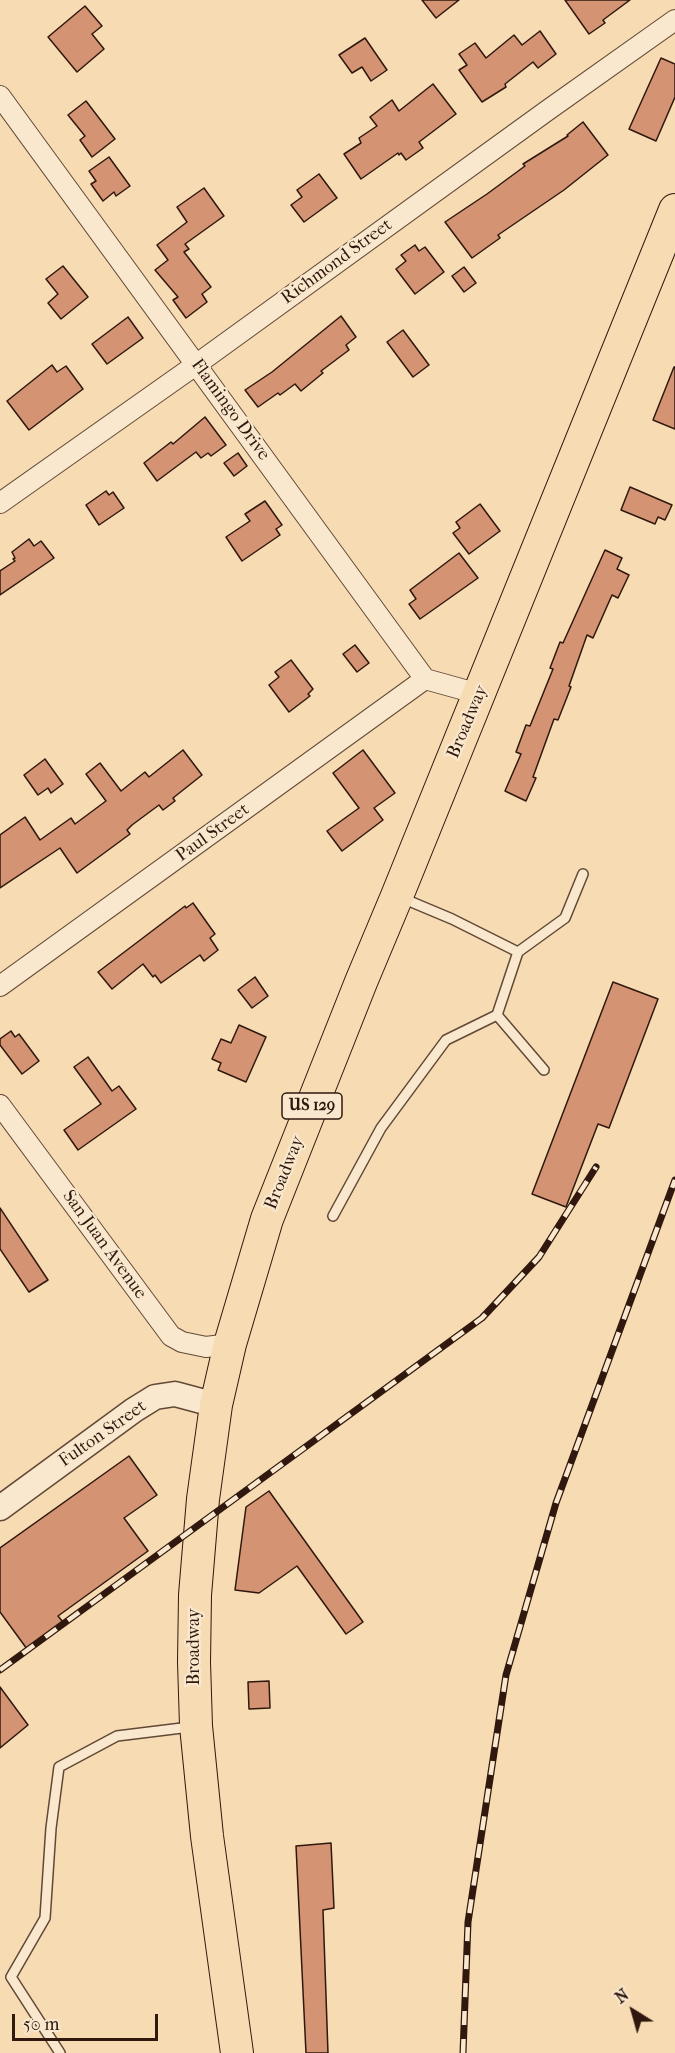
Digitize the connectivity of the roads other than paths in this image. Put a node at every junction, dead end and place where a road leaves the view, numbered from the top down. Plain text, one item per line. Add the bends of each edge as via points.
1 (675, 20) edge
2 (0, 96) edge
3 (675, 210) edge
4 (197, 364) junction
5 (0, 503) edge
6 (425, 679) junction
7 (479, 694) junction
8 (583, 874) dead end
9 (397, 896) junction
10 (518, 952) junction
11 (0, 987) edge
12 (497, 1015) junction
13 (544, 1070) dead end
14 (0, 1105) edge
15 (333, 1216) dead end
16 (230, 1344) junction
17 (216, 1405) junction
18 (0, 1508) edge
19 (196, 1726) junction
20 (60, 2053) edge
21 (237, 2053) edge

1 - 4 street, Richmond Street
2 - 4 street, Flamingo Drive
3 - 7 main road, Broadway / US 129
4 - 5 street, Richmond Street
4 - 6 street, Flamingo Drive
6 - 7 street
6 - 11 street, Paul Street
7 - 9 main road, Broadway / US 129
8 - 10 lane via 565,918
9 - 10 lane
9 - 16 main road, Broadway / US 129 via 267,1219
10 - 12 lane
12 - 13 lane
12 - 15 lane via 447,1040 381,1128
14 - 16 street, San Juan Avenue via 171,1336 206,1347
16 - 17 main road, Broadway / US 129
17 - 18 street, Fulton Street via 175,1394 155,1397
17 - 19 main road, Broadway / US 129 via 195,1595
19 - 20 lane via 117,1736 59,1767 45,1918 10,1977
19 - 21 main road, Broadway / US 129

